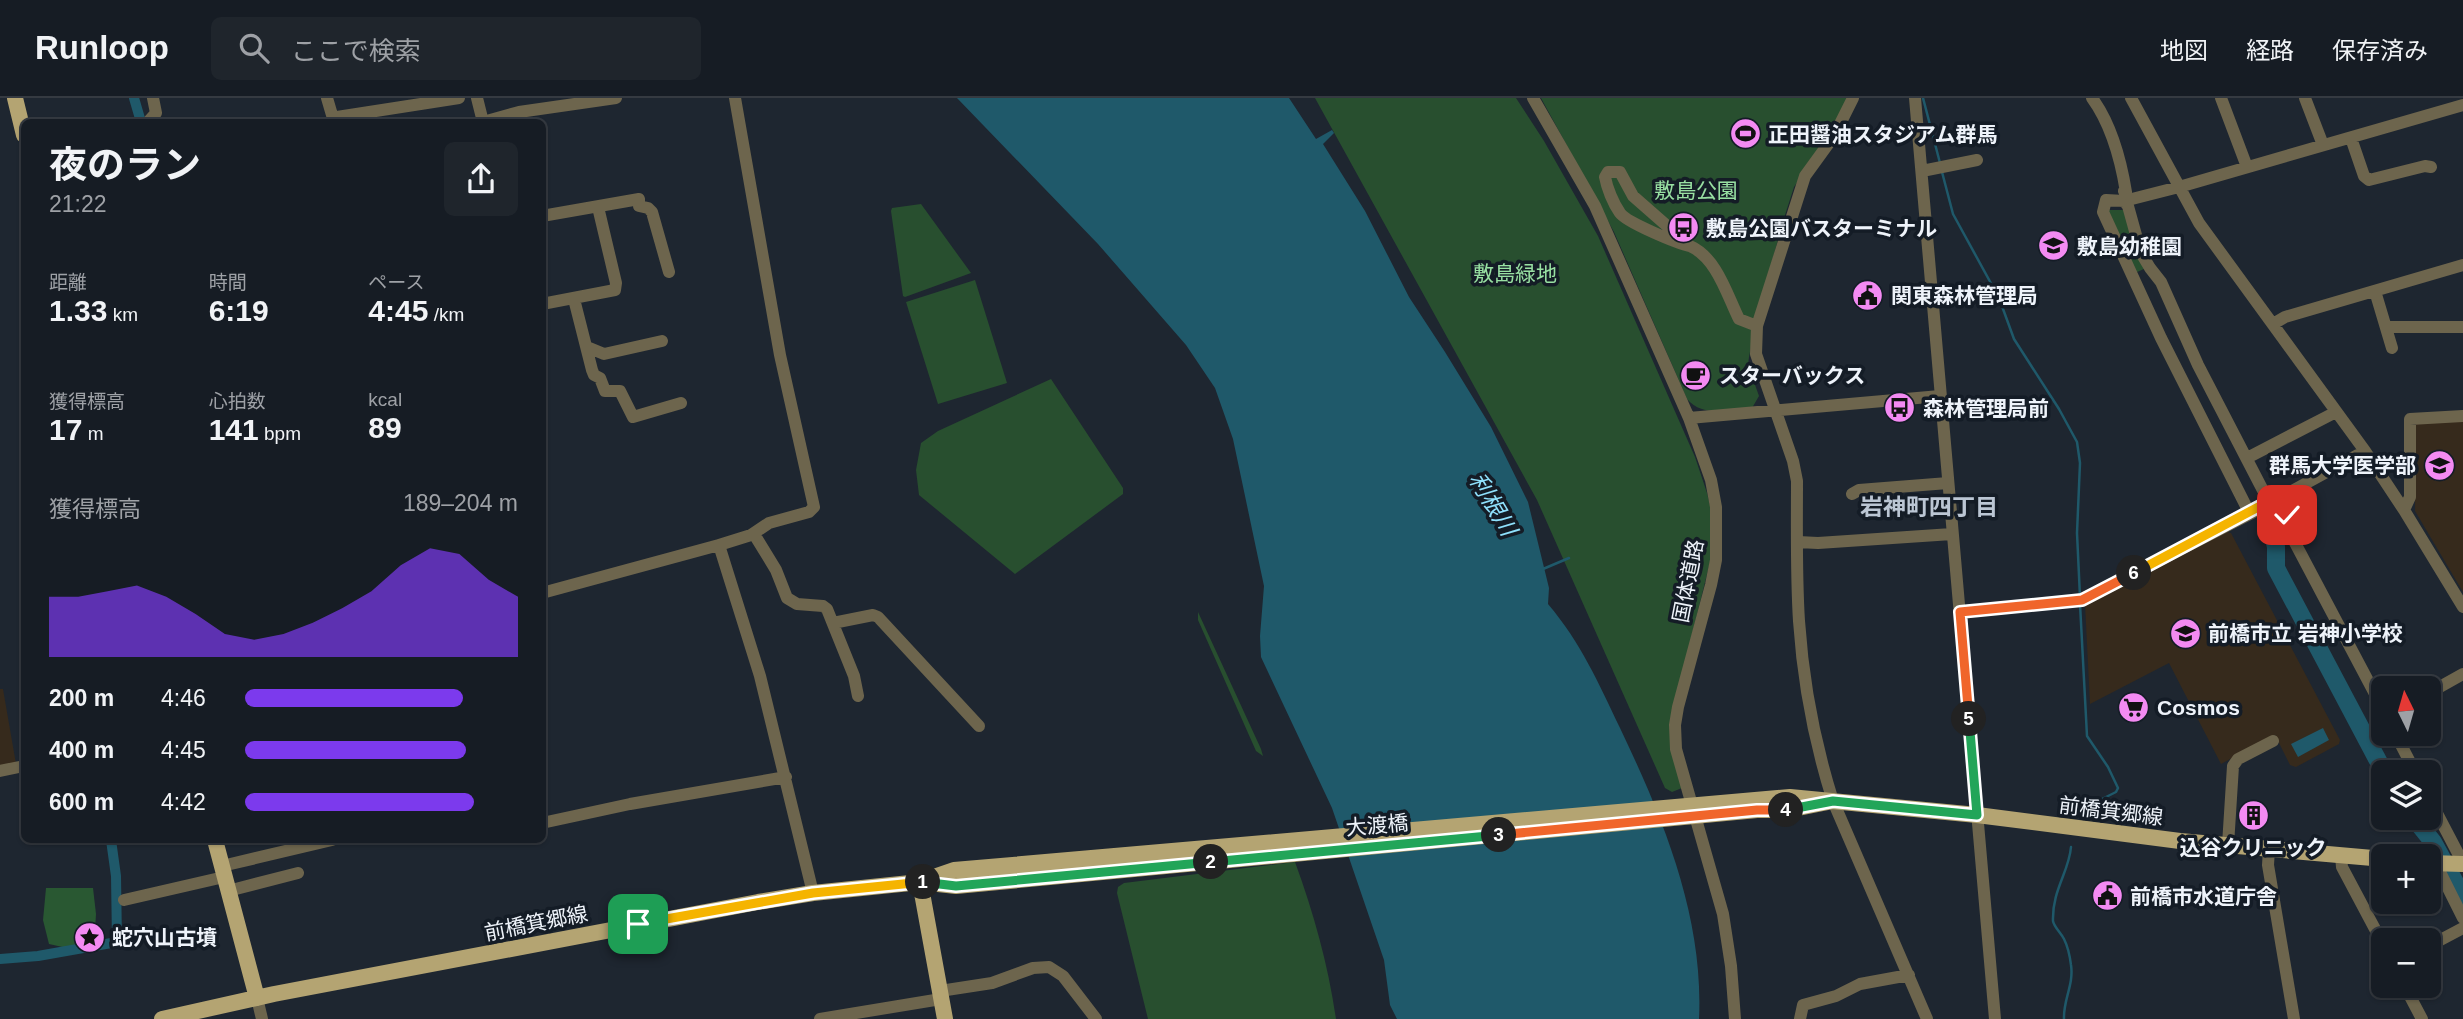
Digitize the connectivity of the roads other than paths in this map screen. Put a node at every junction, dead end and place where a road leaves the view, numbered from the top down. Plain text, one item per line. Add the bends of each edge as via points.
1 (15, 98) edge
2 (153, 98) edge
3 (327, 98) edge
4 (459, 98) edge
5 (477, 98) edge
6 (615, 98) edge
7 (735, 98) edge
8 (1532, 98) edge
9 (1853, 98) edge
10 (1915, 98) edge
11 (2092, 98) edge
12 (2131, 98) edge
13 (2221, 98) edge
14 (2305, 98) edge
15 (566, 102) edge
16 (2463, 105) edge
17 (151, 119) edge
18 (334, 119) edge
19 (340, 119) edge
20 (482, 119) edge
21 (494, 119) edge
22 (21, 123) edge
23 (2351, 138) junction
24 (2323, 145) junction
25 (1977, 160) dead end
26 (2247, 167) junction
27 (2431, 167) dead end
28 (1922, 171) junction
29 (2179, 187) junction
30 (2124, 196) junction
31 (598, 207) junction
32 (546, 215) edge
33 (1690, 246) junction
34 (2463, 265) edge
35 (669, 272) dead end
36 (2375, 291) junction
37 (574, 299) junction
38 (546, 303) edge
39 (2273, 324) junction
40 (1757, 326) junction
41 (2386, 327) junction
42 (2463, 327) edge
43 (662, 341) dead end
44 (587, 347) junction
45 (2392, 348) dead end
46 (1940, 396) junction
47 (681, 402) dead end
48 (1774, 410) junction
49 (2336, 412) junction
50 (2463, 416) edge
51 (1689, 418) junction
52 (2365, 451) junction
53 (2246, 458) junction
54 (1948, 483) junction
55 (1852, 494) dead end
56 (2274, 499) junction
57 (2404, 510) junction
58 (2250, 514) junction
59 (754, 534) junction
60 (1952, 534) junction
61 (1798, 542) junction
62 (719, 545) junction
63 (546, 592) edge
64 (2463, 607) edge
65 (1960, 612) junction
66 (833, 623) junction
67 (2463, 674) edge
68 (2371, 686) edge
69 (2441, 686) edge
70 (858, 696) dead end
71 (979, 726) dead end
72 (2273, 741) dead end
73 (21, 767) edge
74 (0, 771) edge
75 (786, 777) junction
76 (1833, 801) junction
77 (1756, 804) joint
78 (1977, 815) junction
79 (546, 822) edge
80 (2441, 822) edge
81 (216, 843) edge
82 (324, 843) edge
83 (2228, 845) junction
84 (2269, 849) junction
85 (2341, 856) junction
86 (2371, 858) edge
87 (2441, 863) edge
88 (2462, 863) edge
89 (298, 873) dead end
90 (1001, 874) joint
91 (225, 878) junction
92 (2441, 878) edge
93 (920, 882) junction
94 (813, 893) junction
95 (124, 900) dead end
96 (2463, 918) edge
97 (2374, 928) edge
98 (2463, 928) edge
99 (2441, 940) edge
100 (1909, 975) junction
101 (941, 995) junction
102 (257, 998) junction
103 (2410, 998) edge
104 (839, 1017) edge
105 (162, 1019) edge
106 (262, 1019) edge
107 (820, 1019) edge
108 (945, 1019) edge
109 (1096, 1019) edge
110 (1735, 1019) edge
111 (1800, 1019) edge
112 (1927, 1019) edge
113 (1995, 1019) edge
114 (2294, 1019) edge
115 (2421, 1019) edge

1 - 22 main road
2 - 17 street via 156,113
3 - 18 street
4 - 19 street
5 - 20 street
6 - 15 street
7 - 59 street via 780,358 814,504 811,511 769,523
8 - 51 street, 国体道路 via 1595,206
9 - 40 street via 1834,136 1805,176
10 - 28 street
11 - 30 street via 2123,169
12 - 29 street
13 - 26 street
14 - 24 street
15 - 21 street
16 - 23 street
23 - 24 street
23 - 27 street via 2366,179
24 - 26 street
25 - 28 street
26 - 29 street
28 - 46 street
29 - 30 street
29 - 39 street via 2207,235
30 - 53 street via 2141,253 2161,282
30 - 58 street via 2106,200 2103,212
31 - 32 street
31 - 35 street via 639,199 639,206 652,212
31 - 37 street via 617,287 613,292
33 - 33 street via 1621,215 1606,184 1608,172 1620,172 1633,196
33 - 40 street via 1714,268 1740,319
34 - 36 street
36 - 39 street
36 - 41 street
37 - 38 street
37 - 44 street
39 - 49 street
40 - 48 street via 1756,354
41 - 42 street
41 - 45 street
43 - 44 street via 604,354
44 - 47 street via 594,375 605,391 620,391 632,417
46 - 48 street
46 - 54 street
48 - 51 street
48 - 61 street via 1797,481
49 - 52 street
49 - 53 street
50 - 57 street via 2410,418 2410,497
51 - 110 street, 国体道路 via 1710,480 1717,538 1711,585 1678,707 1676,749 1723,914
52 - 56 street
52 - 57 street
53 - 56 street
54 - 55 street
54 - 60 street
56 - 58 street
56 - 68 street via 2287,515 2293,539
57 - 64 street
58 - 65 street via 2082,600
59 - 62 street
59 - 66 street via 787,598 797,604 822,606
60 - 61 street
60 - 65 street
61 - 76 street via 1804,663
62 - 63 street
62 - 75 street
65 - 78 street
66 - 70 street
66 - 71 street via 878,617
67 - 69 street
72 - 83 street via 2233,766
73 - 74 street
75 - 79 street
75 - 94 street
76 - 77 main road, 前橋箕郷線 via 1790,797
76 - 78 main road, 前橋箕郷線
76 - 100 street
77 - 90 main road, 大渡橋
78 - 83 main road, 前橋箕郷線
78 - 113 street
80 - 88 street
81 - 91 main road
82 - 91 street
83 - 84 main road, 前橋箕郷線
84 - 85 main road, 前橋箕郷線
84 - 114 street
85 - 86 main road, 前橋箕郷線
85 - 97 street via 2342,867
87 - 88 main road
89 - 91 street
90 - 93 main road, 前橋箕郷線 via 954,870
91 - 95 street
91 - 102 main road
92 - 96 street
93 - 94 main road, 前橋箕郷線
93 - 101 main road
94 - 102 main road, 前橋箕郷線
98 - 99 street
100 - 111 street via 1860,984 1803,1005
100 - 112 street
101 - 104 street
101 - 108 main road
101 - 109 street via 1049,967 1063,976
102 - 105 main road, 前橋箕郷線
102 - 106 street
103 - 115 street
104 - 107 street

